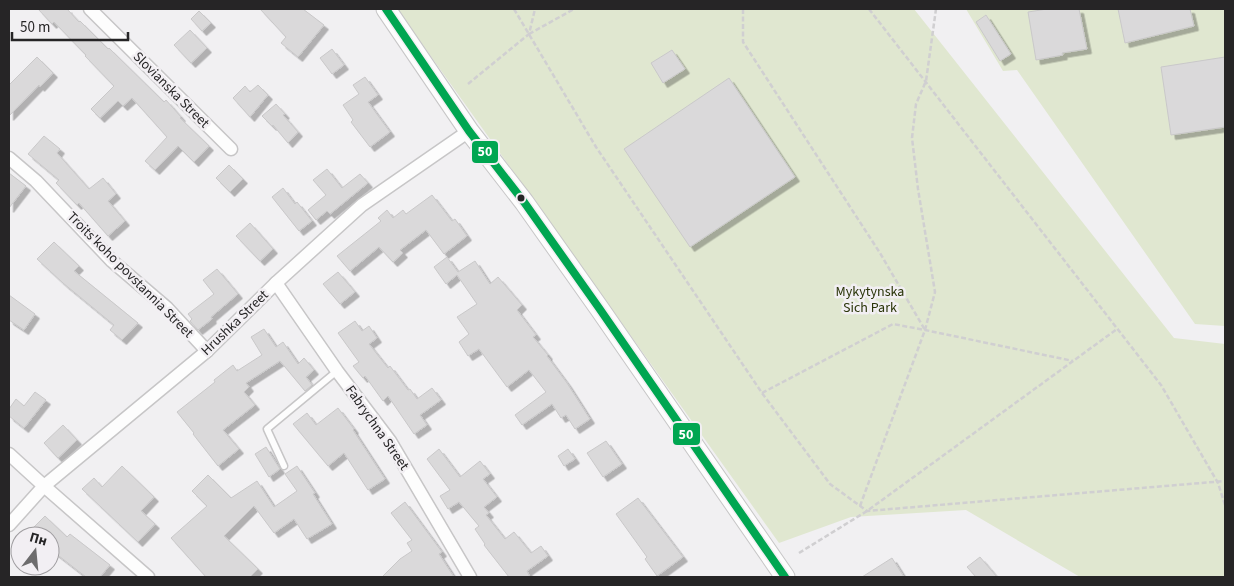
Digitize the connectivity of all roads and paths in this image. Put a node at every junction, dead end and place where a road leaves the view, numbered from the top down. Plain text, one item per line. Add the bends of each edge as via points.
1 (90, 9) edge
2 (386, 9) edge
3 (514, 9) edge
4 (535, 9) edge
5 (574, 9) edge
6 (743, 9) edge
7 (869, 9) edge
8 (936, 9) edge
9 (529, 34) junction
10 (926, 81) junction
11 (468, 84) dead end
12 (469, 131) junction
13 (231, 149) dead end
14 (9, 158) edge
15 (276, 284) junction
16 (1117, 329) junction
17 (924, 330) junction
18 (207, 351) junction
19 (1073, 361) junction
20 (338, 371) junction
21 (762, 393) junction
22 (9, 454) edge
23 (284, 466) dead end
24 (1225, 481) edge
25 (1218, 483) junction
26 (44, 486) junction
27 (1225, 505) edge
28 (860, 506) junction
29 (867, 511) junction
30 (9, 524) edge
31 (799, 553) dead end
32 (148, 577) edge
33 (470, 577) edge
34 (785, 577) edge

1 - 13 street, Slovianska Street
2 - 12 main road
3 - 9 path
4 - 9 path
5 - 9 path
6 - 17 path via 743,42 880,252
7 - 10 path
8 - 10 path
9 - 11 path
9 - 21 path via 596,147
10 - 16 path
10 - 17 path via 916,104 912,138 935,292
12 - 15 street, Hrushka Street via 362,205
12 - 34 main road via 524,202
14 - 18 street, Troits'koho povstannia Street via 36,181 112,261 167,308
15 - 18 street, Hrushka Street
15 - 20 street, Fabrychna Street
16 - 19 path
16 - 25 path via 1161,385
17 - 19 path
17 - 21 path via 893,324
17 - 28 path
18 - 26 street, Hrushka Street
19 - 29 path
20 - 23 lane via 267,429
20 - 33 street, Fabrychna Street via 390,441
21 - 28 path via 830,484
22 - 26 street
24 - 25 path
25 - 27 path
25 - 29 path
26 - 30 street, Hrushka Street
26 - 32 street
28 - 29 path
29 - 31 path

